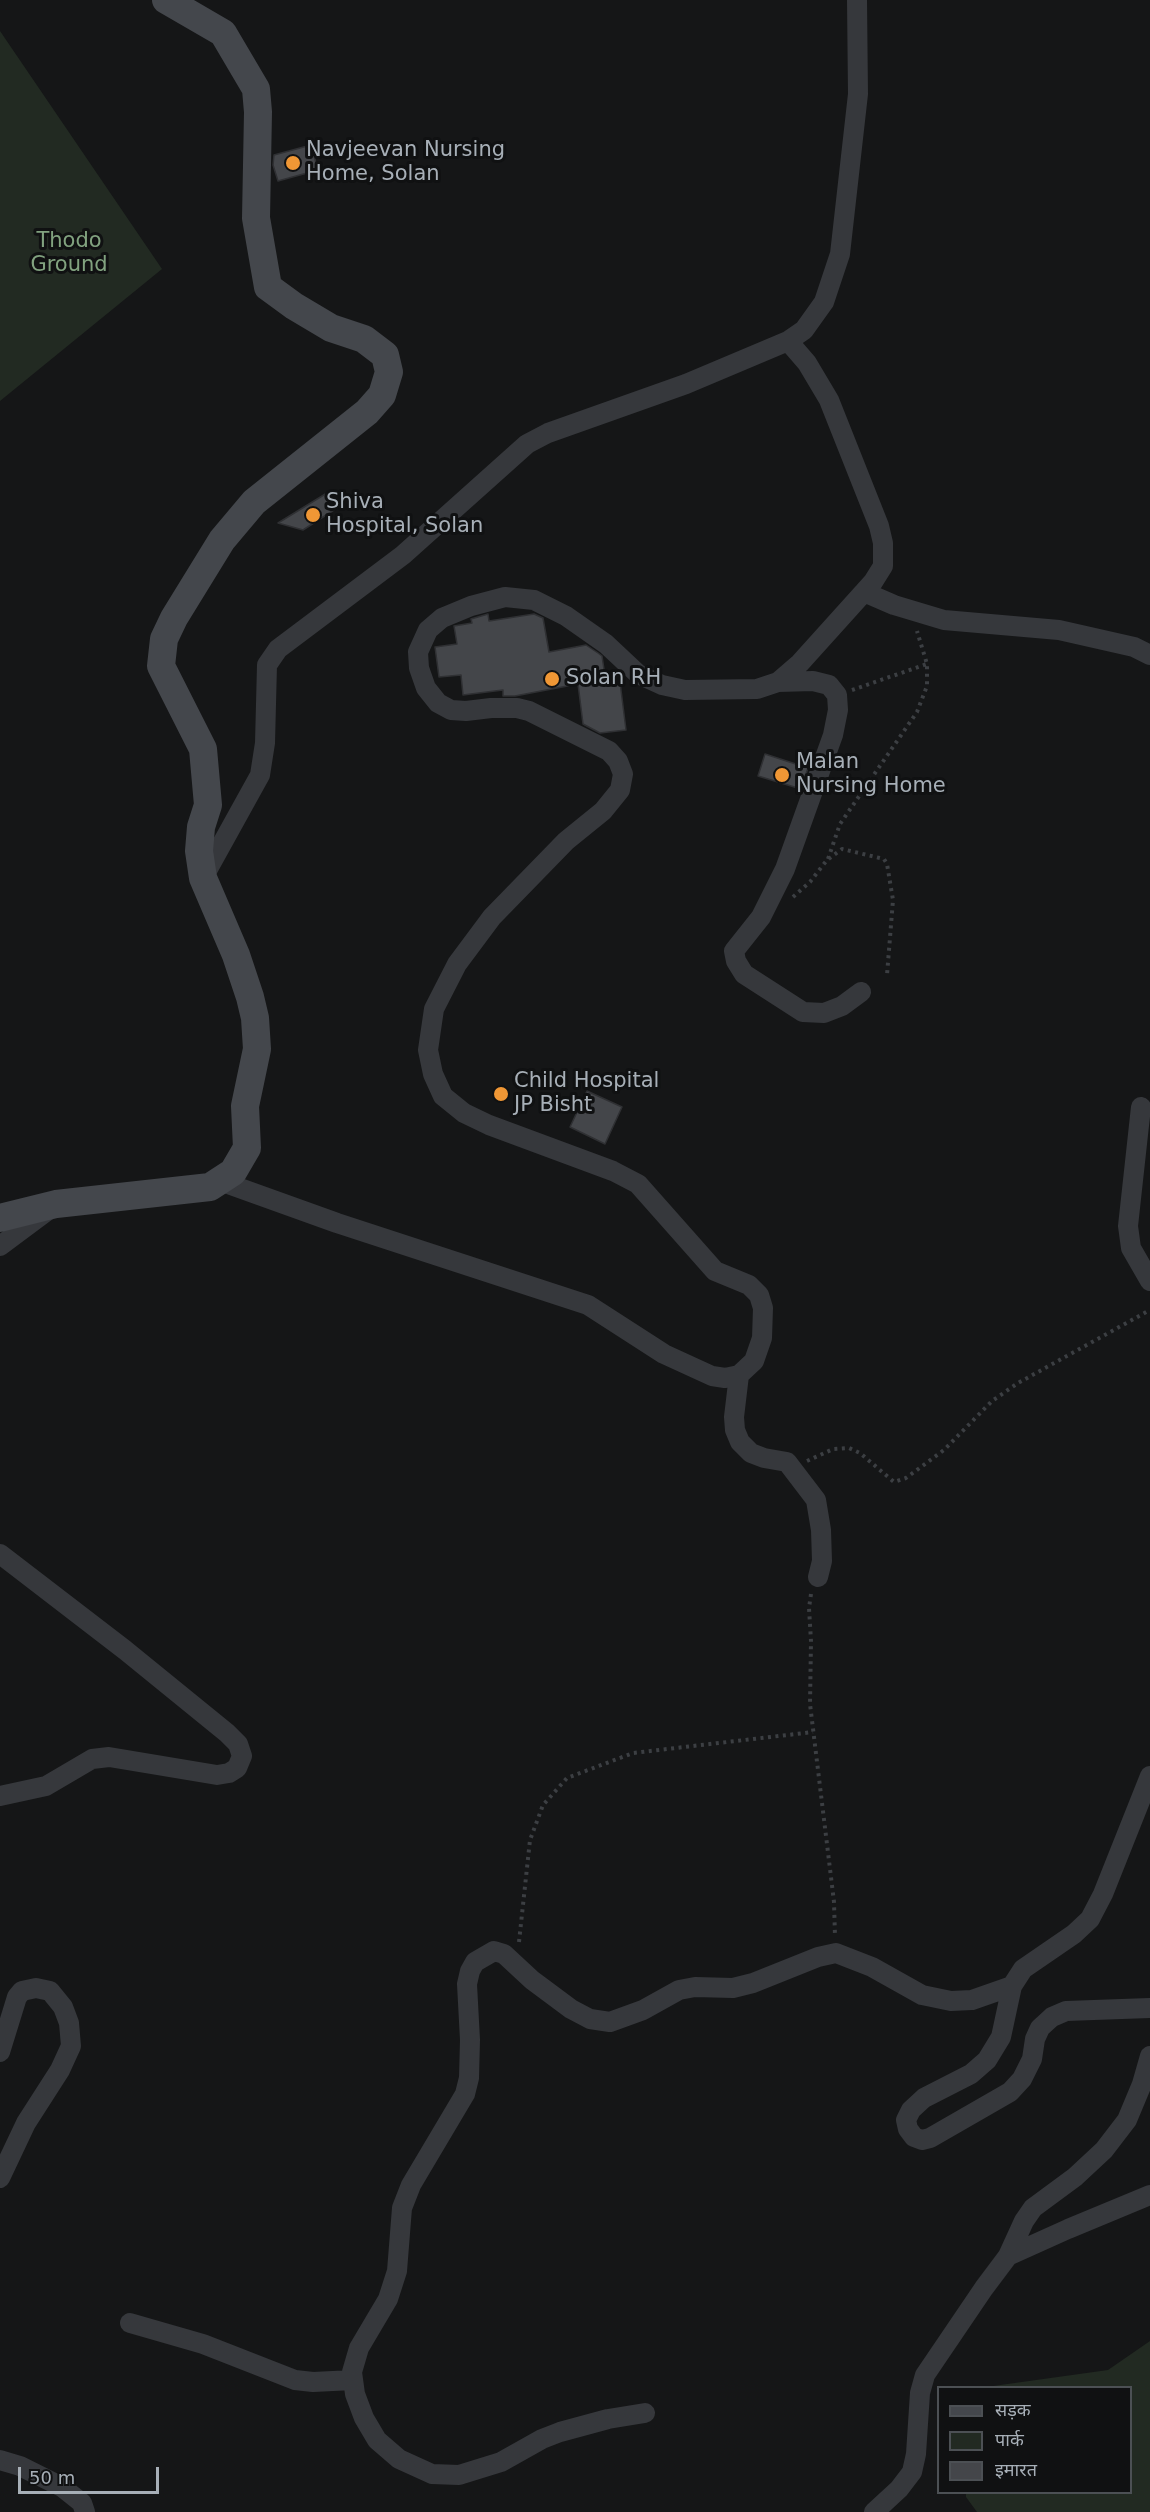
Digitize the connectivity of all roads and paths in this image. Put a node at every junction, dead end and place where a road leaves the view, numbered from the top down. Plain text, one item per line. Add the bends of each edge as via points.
1 (166, 0) edge
2 (857, 0) edge
3 (788, 341) junction
4 (864, 592) junction
5 (911, 611) junction
6 (1150, 656) edge
7 (927, 663) junction
8 (778, 682) junction
9 (837, 695) junction
10 (827, 860) junction
11 (203, 878) junction
12 (792, 898) dead end
13 (887, 975) dead end
14 (861, 992) dead end
15 (1141, 1107) dead end
16 (220, 1181) junction
17 (56, 1204) junction
18 (0, 1218) edge
19 (0, 1246) edge
20 (1150, 1281) edge
21 (1150, 1310) edge
22 (739, 1376) junction
23 (793, 1468) junction
24 (0, 1554) edge
25 (818, 1577) joint
26 (813, 1732) junction
27 (1150, 1776) edge
28 (0, 1796) edge
29 (836, 1953) junction
30 (517, 1964) junction
31 (1012, 1986) junction
32 (1150, 2008) edge
33 (0, 2052) edge
34 (1150, 2056) edge
35 (0, 2178) edge
36 (1150, 2195) edge
37 (1008, 2256) junction
38 (130, 2323) dead end
39 (353, 2380) junction
40 (645, 2413) dead end
41 (0, 2460) edge
42 (85, 2512) edge
43 (874, 2512) edge

1 - 11 main road via 223,33 256,89 256,218 268,287 331,328 364,339 385,355 388,372 382,395 367,412 254,502 222,540 164,639 161,666 203,749 208,806 201,826 199,852
2 - 3 street via 858,94 840,254 824,302 804,330
3 - 4 street via 830,400 879,526 883,566
3 - 11 street via 527,444 403,555 278,649 267,665 260,775
4 - 5 street
4 - 8 street
5 - 6 street via 944,620 1059,630 1134,647
5 - 7 path
7 - 9 path
7 - 10 path via 927,686 917,712 840,824
8 - 9 street via 813,681 830,685
8 - 22 street via 757,689 685,690 662,685 638,674 606,644 566,616 534,600 505,597 442,618 428,630 418,652 426,688 438,703 451,710 529,711 609,751 618,760 623,774 620,790 603,811 520,886 457,964 434,1009 428,1050 442,1096 489,1125 638,1184 715,1271 749,1285 759,1295 763,1308 762,1338 754,1361
9 - 14 street via 833,735 785,869 761,917 735,951 744,974 803,1012 824,1013
10 - 12 path
10 - 13 path via 842,849 876,855 887,864 893,900
11 - 16 main road via 250,997 257,1049 245,1106 247,1148 232,1172
15 - 20 street via 1128,1226 1131,1248
16 - 17 main road via 210,1187
16 - 22 street via 588,1305 674,1358 712,1376
17 - 18 main road
17 - 19 street
21 - 23 path via 1018,1383 992,1401 944,1450 906,1478 894,1482 849,1448 832,1449
22 - 23 street via 734,1418 740,1442 751,1453 787,1462
23 - 25 street via 816,1500 822,1561
24 - 28 street via 227,1733 238,1744 242,1756 237,1768 217,1775 110,1757 92,1759 46,1785
25 - 26 path via 809,1608
26 - 29 path via 834,1902
26 - 30 path via 633,1753 567,1778 543,1805 530,1840
27 - 31 street via 1090,1919 1023,1969
29 - 30 street via 733,1988 680,1990 610,2022 590,2019 571,2009
29 - 31 street via 872,1967 922,1995 951,2001 972,2000
30 - 39 street via 494,1951 475,1962 470,1971 469,2078 465,2094 411,2185 402,2208 397,2271 388,2299 359,2348
31 - 32 street via 1001,2037 987,2060 911,2110 906,2120 914,2137 930,2138 1010,2092 1032,2059 1040,2028 1052,2017 1066,2011
33 - 35 street via 17,1997 22,1991 36,1988 50,1991 63,2007 69,2023 70,2046 60,2070 26,2122
34 - 37 street via 1127,2120 1104,2150 1033,2208
36 - 37 street
37 - 43 street via 925,2375 912,2472
38 - 39 street via 203,2344 295,2380
39 - 40 street via 364,2418 378,2440 399,2459 432,2474 459,2475 501,2462 542,2439 608,2419
41 - 42 street via 62,2487 82,2503

